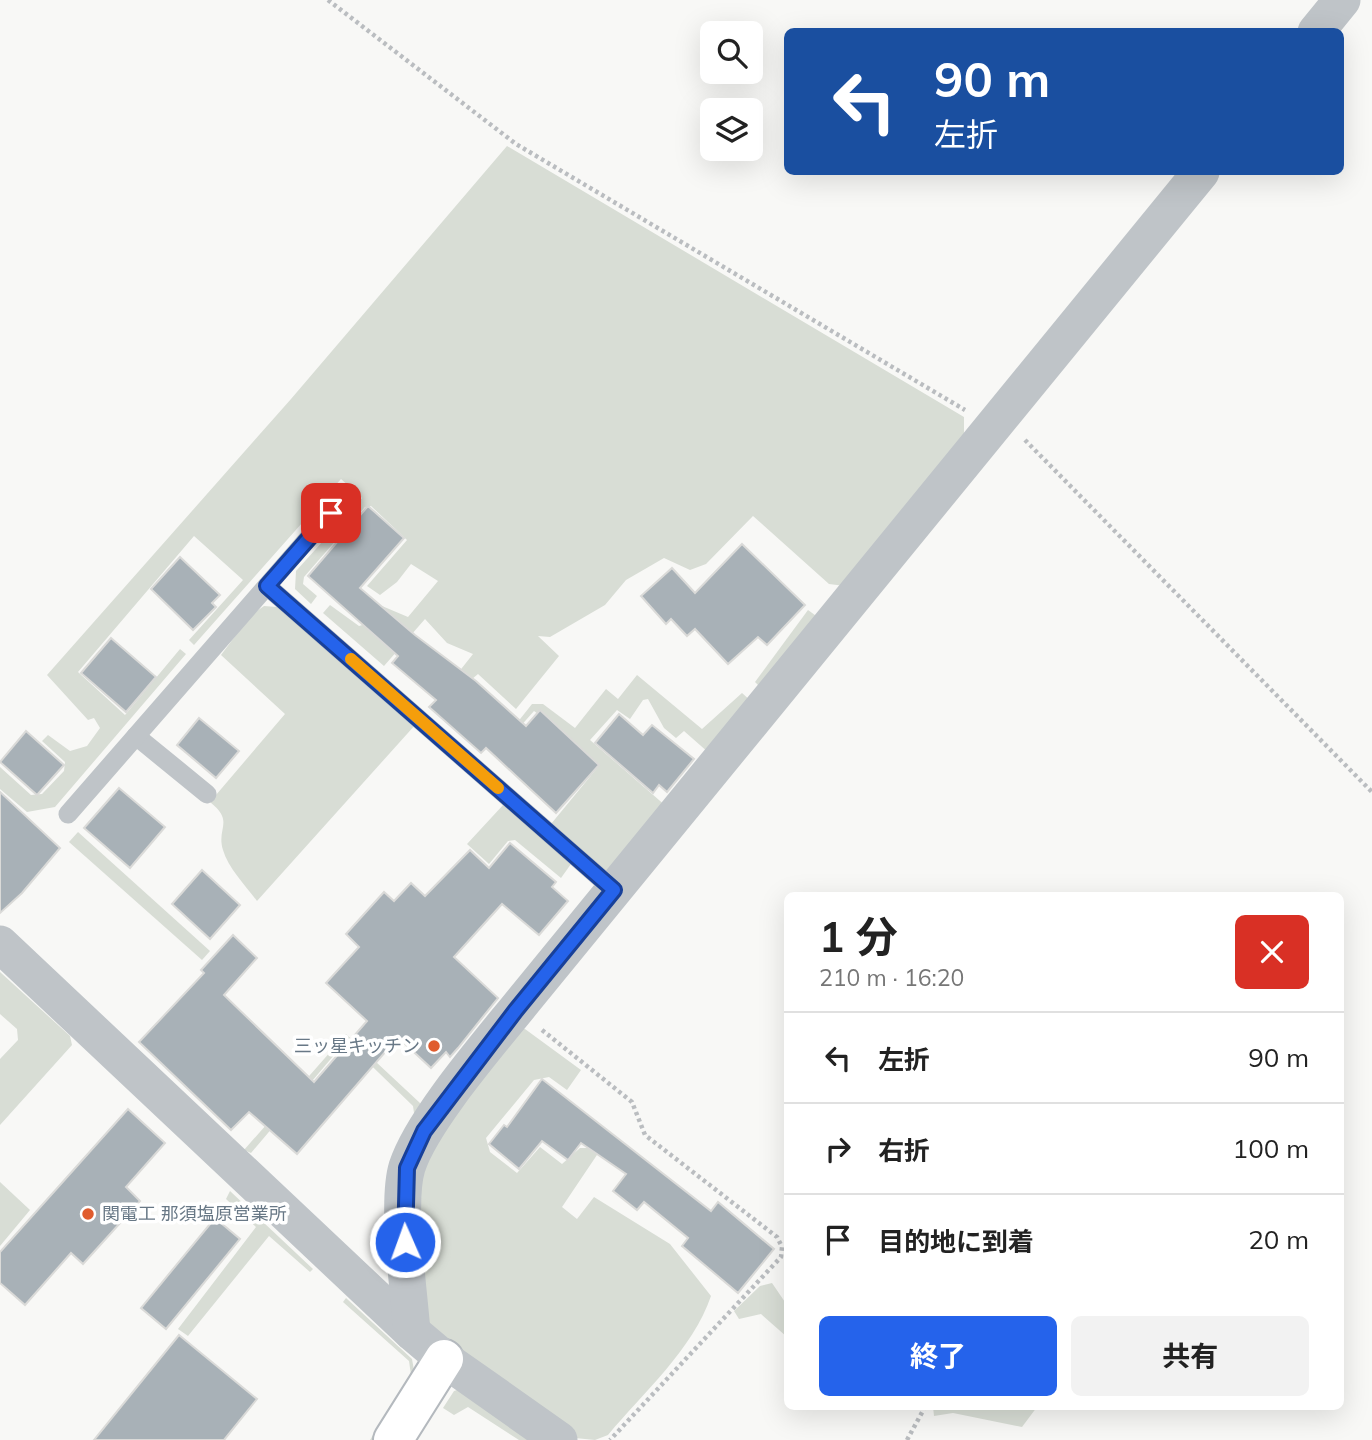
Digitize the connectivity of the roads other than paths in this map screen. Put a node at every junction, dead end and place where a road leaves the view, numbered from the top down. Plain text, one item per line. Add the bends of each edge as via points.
1 (1342, 0) edge
2 (1320, 28) edge
3 (1199, 175) edge
4 (347, 494) dead end
5 (267, 586) junction
6 (136, 736) junction
7 (207, 794) dead end
8 (68, 814) dead end
9 (614, 890) junction
10 (0, 944) edge
11 (412, 1332) junction
12 (444, 1359) junction
13 (393, 1440) edge
14 (559, 1440) edge

1 - 2 street
3 - 9 street
4 - 5 lane
5 - 6 lane
5 - 9 lane
6 - 7 lane
6 - 8 lane
9 - 11 street via 424,1131 407,1168 404,1220
10 - 11 street
11 - 12 street
12 - 13 street
12 - 14 street

